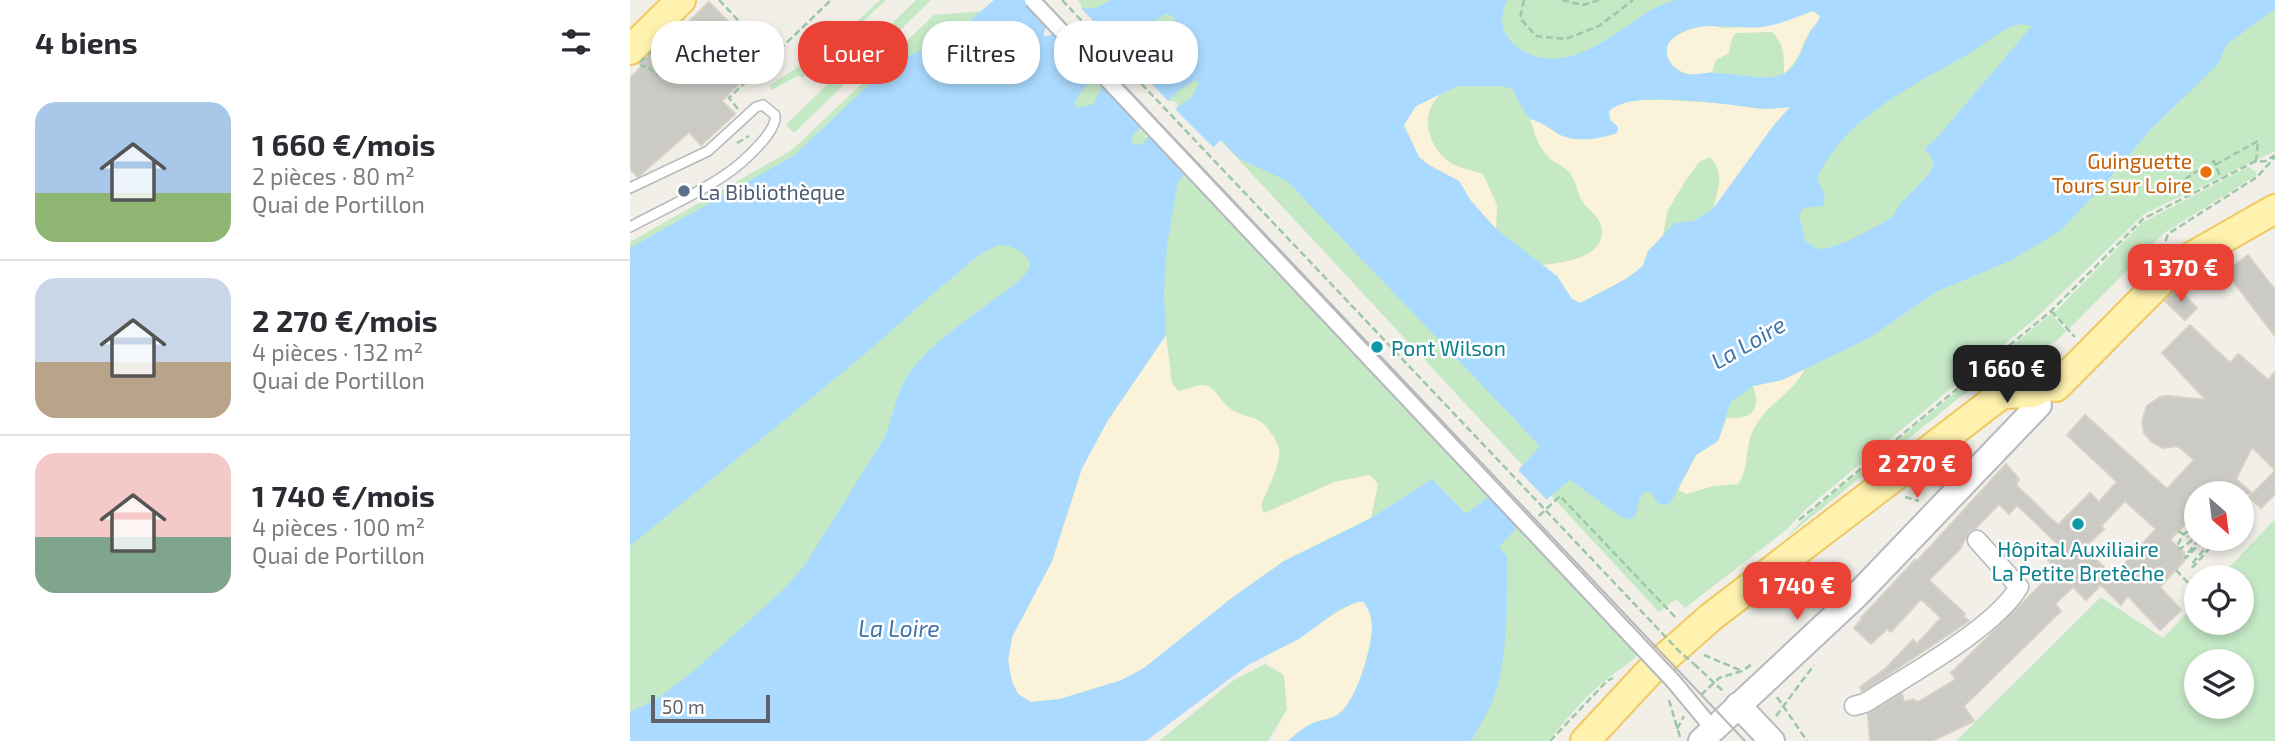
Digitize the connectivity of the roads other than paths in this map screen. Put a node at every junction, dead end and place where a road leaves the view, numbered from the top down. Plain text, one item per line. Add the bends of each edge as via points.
1 (669, 0) edge
2 (681, 0) edge
3 (1032, 0) edge
4 (630, 37) edge
5 (630, 50) edge
6 (630, 188) edge
7 (2275, 209) edge
8 (630, 227) edge
9 (2070, 373) junction
10 (2039, 405) junction
11 (1982, 411) junction
12 (1977, 540) dead end
13 (1738, 705) junction
14 (1854, 706) dead end
15 (1771, 733) edge
16 (1713, 737) edge
17 (1585, 741) edge

1 - 4 main road
2 - 5 main road
3 - 16 street, bridge
6 - 8 lane via 708,151 756,107 764,106 775,115 771,134 727,174
7 - 9 main road via 2168,274
9 - 10 main road
9 - 11 main road via 2033,393 2002,394
10 - 11 main road via 2002,403
10 - 13 main road via 1857,595
11 - 17 main road via 1701,625 1651,670
12 - 14 street via 2019,587 2011,600 1962,641
13 - 15 main road
13 - 16 main road

